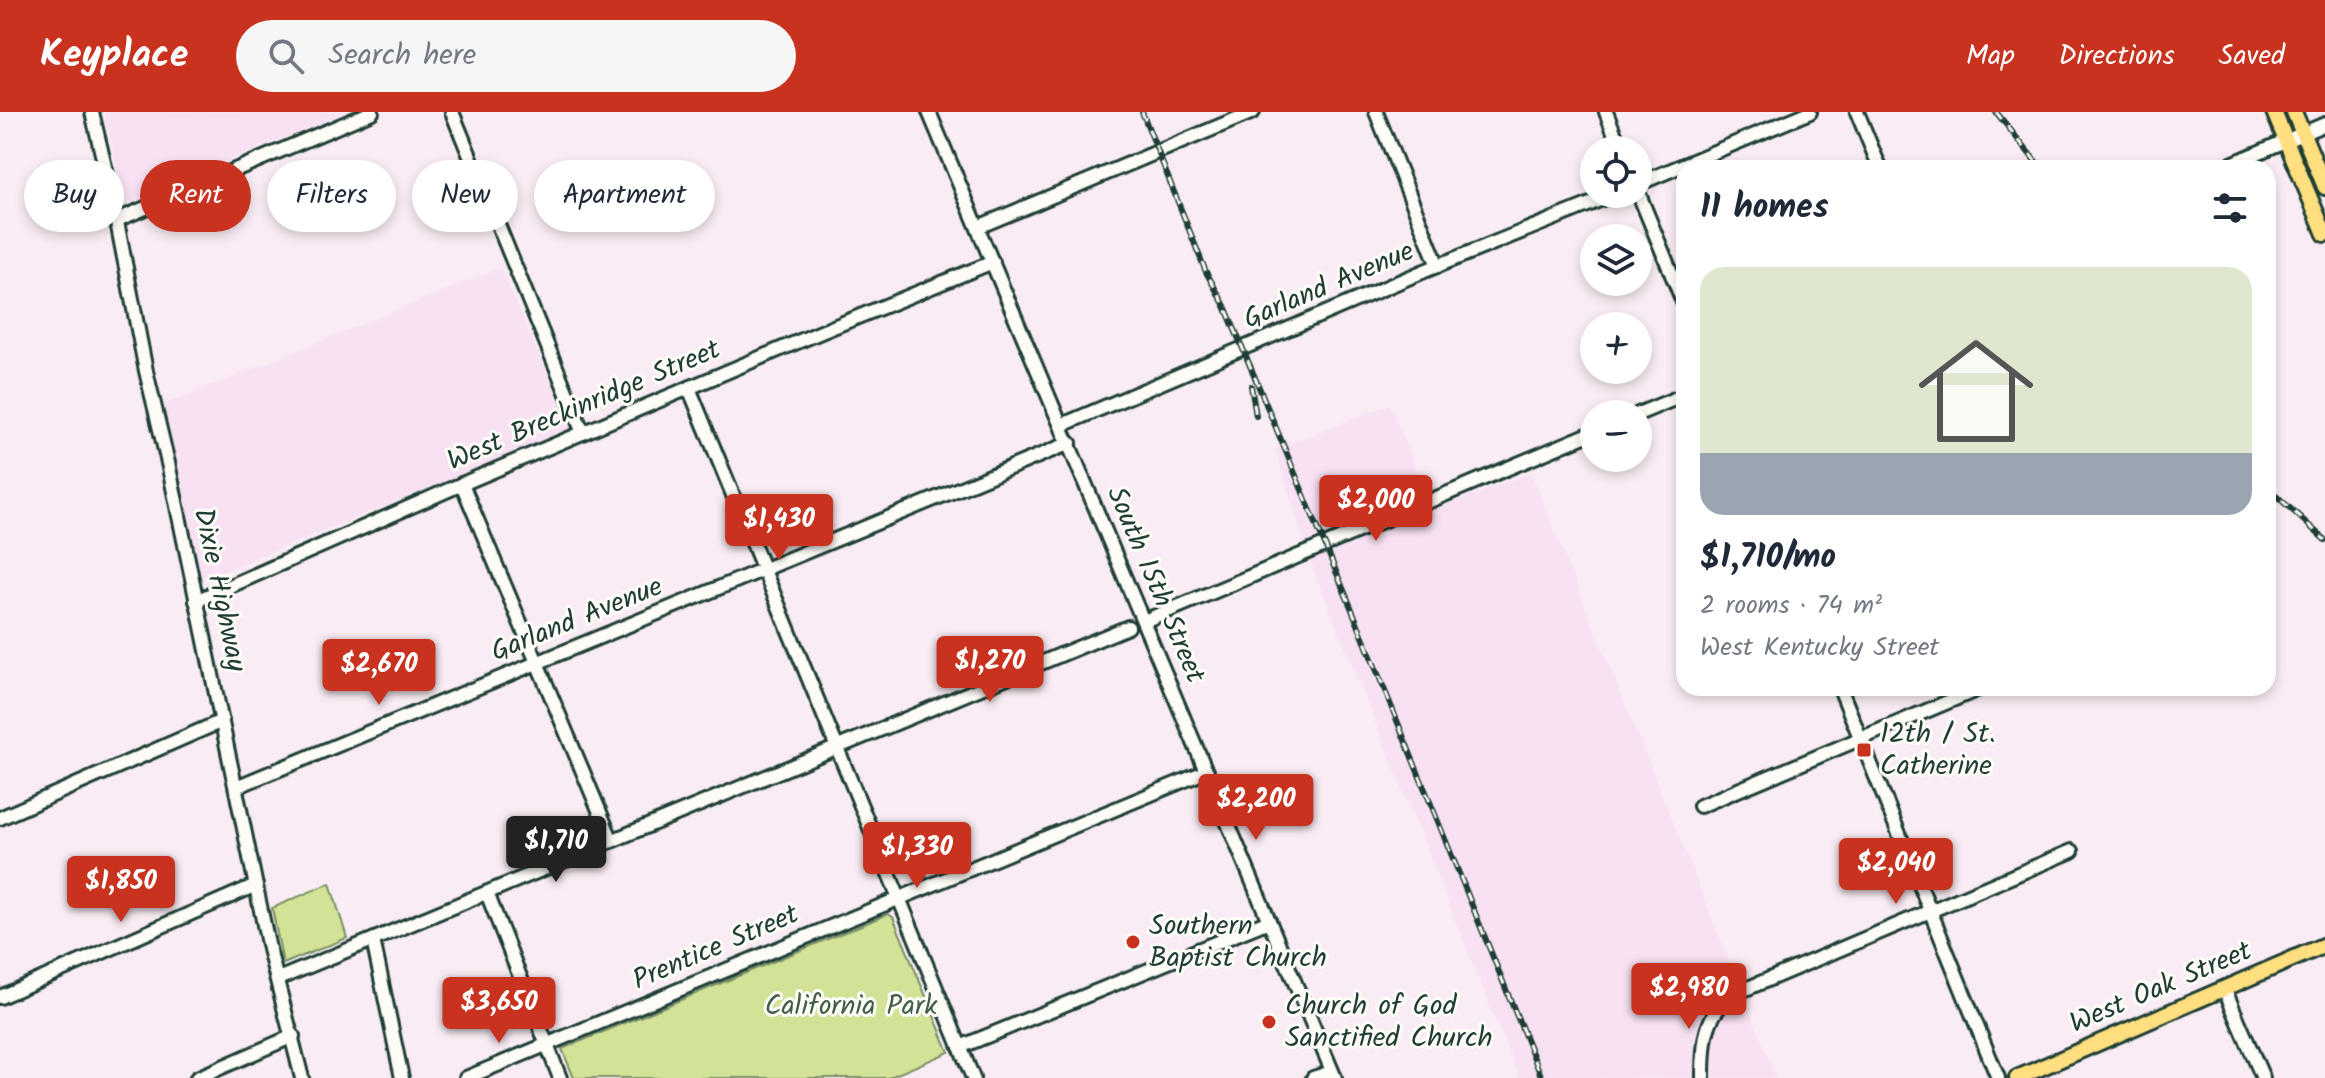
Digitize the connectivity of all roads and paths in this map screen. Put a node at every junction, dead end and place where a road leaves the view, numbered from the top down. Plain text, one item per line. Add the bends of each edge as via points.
1 (92, 112) edge
2 (372, 112) edge
3 (452, 112) edge
4 (929, 112) edge
5 (1253, 112) edge
6 (1376, 112) edge
7 (1606, 112) edge
8 (1810, 112) edge
9 (1857, 112) edge
10 (2274, 112) edge
11 (2294, 112) edge
12 (2325, 124) edge
13 (2303, 133) junction
14 (1615, 136) edge
15 (2285, 141) junction
16 (103, 160) edge
17 (1695, 160) edge
18 (1877, 160) edge
19 (2241, 160) edge
20 (1676, 168) edge
21 (1652, 178) edge
22 (2325, 187) edge
23 (1581, 208) edge
24 (1645, 208) edge
25 (124, 217) edge
26 (978, 227) junction
27 (119, 232) edge
28 (2325, 234) edge
29 (993, 262) junction
30 (1438, 266) junction
31 (1676, 285) edge
32 (689, 388) junction
33 (1676, 398) edge
34 (1652, 408) edge
35 (1062, 425) junction
36 (583, 433) junction
37 (1580, 438) edge
38 (1070, 443) junction
39 (462, 484) junction
40 (763, 569) junction
41 (196, 601) junction
42 (1144, 621) junction
43 (1128, 627) dead end
44 (537, 663) junction
45 (1843, 696) edge
46 (1962, 696) edge
47 (222, 721) junction
48 (1860, 738) junction
49 (838, 748) junction
50 (1207, 771) junction
51 (236, 787) junction
52 (1700, 806) dead end
53 (0, 818) edge
54 (612, 841) junction
55 (2072, 851) dead end
56 (256, 885) junction
57 (487, 893) junction
58 (900, 897) junction
59 (1930, 912) junction
60 (1269, 921) junction
61 (373, 940) junction
62 (2325, 945) edge
63 (278, 979) junction
64 (2224, 988) junction
65 (0, 997) edge
66 (293, 1036) junction
67 (546, 1045) junction
68 (960, 1047) junction
69 (1334, 1075) edge
70 (197, 1078) edge
71 (302, 1078) edge
72 (402, 1078) edge
73 (466, 1078) edge
74 (560, 1078) edge
75 (973, 1078) edge
76 (1313, 1078) edge
77 (1703, 1078) edge
78 (1998, 1078) edge
79 (2017, 1078) edge
80 (2263, 1078) edge

1 - 16 street, Dixie Highway
2 - 25 street
3 - 36 street
4 - 26 street, South 15th Street
5 - 26 street
6 - 30 street
7 - 14 street
8 - 17 street
9 - 18 street
10 - 15 main road
11 - 13 main road
12 - 13 street
13 - 15 street
13 - 22 main road
15 - 19 street
15 - 28 main road
20 - 21 street
23 - 30 street, Garland Avenue
24 - 31 street
26 - 29 street, South 15th Street
27 - 41 street, Dixie Highway
29 - 32 street, West Breckinridge Street
29 - 35 street, South 15th Street
30 - 35 street, Garland Avenue
32 - 36 street, West Breckinridge Street
32 - 40 street
33 - 34 street
35 - 38 street, South 15th Street
36 - 39 street, West Breckinridge Street
37 - 42 street
38 - 40 street, Garland Avenue
38 - 42 street, South 15th Street
39 - 41 street, West Breckinridge Street
39 - 44 street
40 - 44 street, Garland Avenue
40 - 49 street
41 - 47 street, Dixie Highway
42 - 50 street, South 15th Street
43 - 49 street
44 - 51 street, Garland Avenue
44 - 54 street
45 - 48 street
46 - 48 street
47 - 51 street, Dixie Highway
47 - 53 street
48 - 52 street
48 - 59 street
49 - 54 street
49 - 58 street
50 - 58 street, Prentice Street
50 - 60 street, South 15th Street
51 - 56 street, Dixie Highway
54 - 57 street
55 - 59 street
56 - 63 street, Dixie Highway
56 - 65 street
57 - 61 street
57 - 67 street
58 - 67 street, Prentice Street
58 - 68 street
59 - 77 street via 1723,1001 1709,1022
59 - 78 street
60 - 68 street
60 - 69 street, South 15th Street
61 - 63 street
61 - 72 street
62 - 64 main road, West Oak Street
63 - 66 street, Dixie Highway
64 - 79 main road, West Oak Street
64 - 80 street
66 - 70 street
66 - 71 street, Dixie Highway
67 - 73 street, Prentice Street
67 - 74 street
68 - 75 street
69 - 76 street

